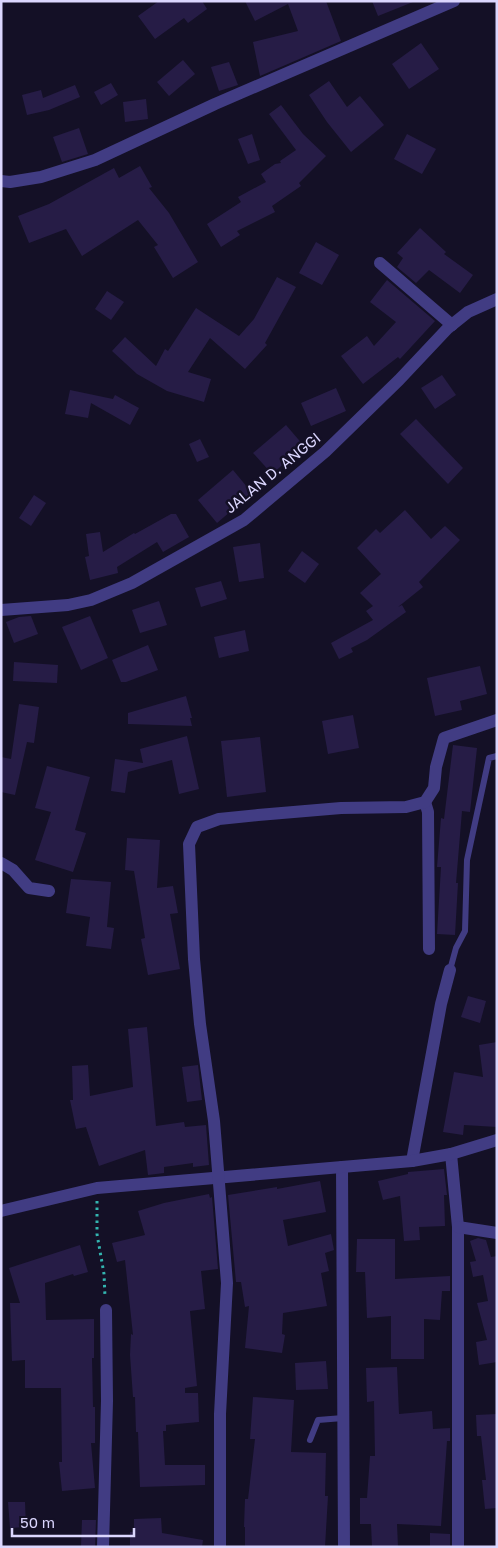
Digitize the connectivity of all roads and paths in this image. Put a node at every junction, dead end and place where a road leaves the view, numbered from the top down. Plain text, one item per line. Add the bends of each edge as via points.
1 (454, 1) edge
2 (1, 181) edge
3 (380, 263) dead end
4 (497, 299) edge
5 (452, 325) junction
6 (1, 610) edge
7 (497, 720) edge
8 (497, 756) edge
9 (425, 802) junction
10 (1, 863) edge
11 (50, 891) dead end
12 (429, 949) dead end
13 (450, 970) joint
14 (497, 1140) edge
15 (451, 1154) junction
16 (412, 1160) junction
17 (342, 1167) junction
18 (220, 1177) junction
19 (97, 1188) junction
20 (1, 1211) edge
21 (458, 1227) junction
22 (497, 1233) edge
23 (106, 1310) joint
24 (343, 1418) junction
25 (310, 1440) dead end
26 (103, 1547) edge
27 (220, 1547) edge
28 (344, 1547) edge
29 (458, 1547) edge

1 - 2 street via 215,104 95,160 41,177
3 - 5 street
4 - 5 street, JALAN D. ANGGI via 468,312
5 - 6 street, JALAN D. ANGGI via 325,452 244,520 132,583 91,600
7 - 9 street via 444,738 434,788
8 - 13 lane via 489,758 467,860 465,931
9 - 12 street via 428,812
9 - 18 street via 406,807 341,808 219,819 197,827 189,844 194,959
10 - 11 street via 29,888
13 - 16 street
14 - 15 street
15 - 16 street
15 - 21 street
16 - 17 street
17 - 18 street
17 - 24 street
18 - 19 street
18 - 27 street via 227,1283 220,1414
19 - 20 street
19 - 23 path via 97,1234
21 - 22 street
21 - 29 street
23 - 26 street
24 - 25 lane via 318,1420
24 - 28 street

